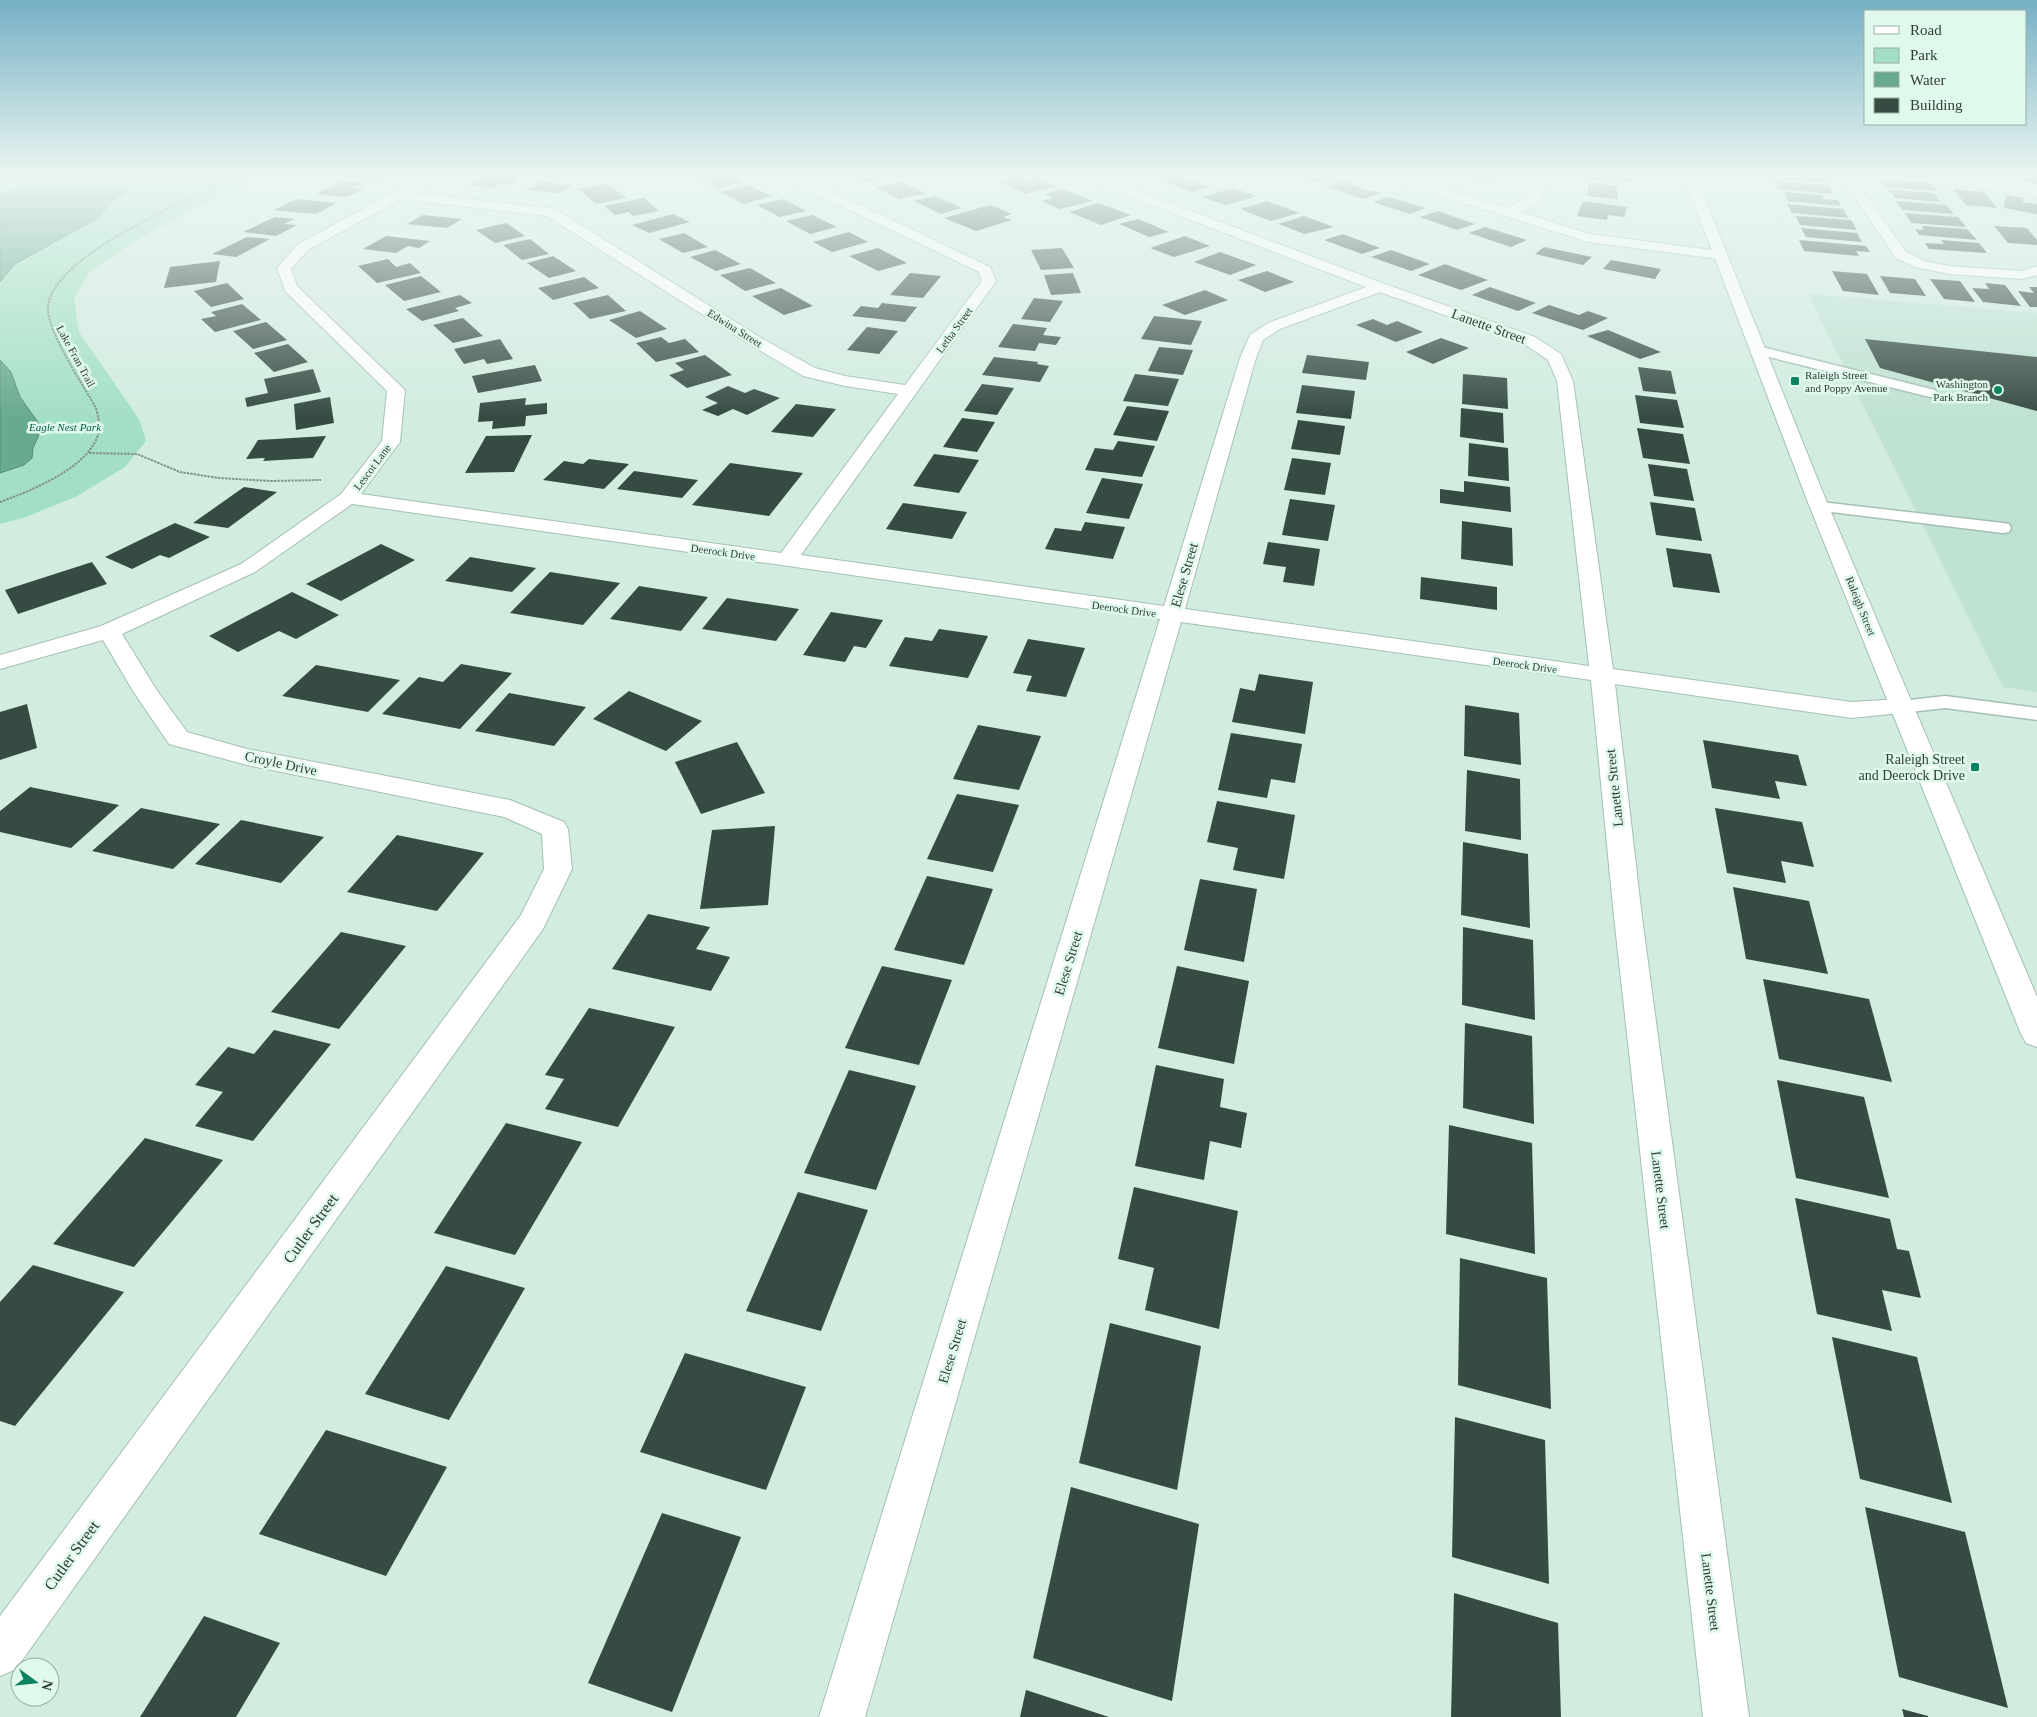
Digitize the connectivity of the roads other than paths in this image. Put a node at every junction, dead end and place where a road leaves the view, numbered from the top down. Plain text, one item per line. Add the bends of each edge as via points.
1 (294, 257) edge
2 (622, 257) edge
3 (958, 257) edge
4 (1301, 257) edge
5 (1720, 257) edge
6 (1904, 257) edge
7 (2037, 270) edge
8 (1380, 287) junction
9 (1758, 350) junction
10 (910, 391) junction
11 (1930, 393) dead end
12 (348, 498) junction
13 (1820, 507) junction
14 (2003, 528) dead end
15 (786, 561) junction
16 (1172, 616) junction
17 (109, 631) junction
18 (0, 662) edge
19 (1602, 675) junction
20 (1901, 707) junction
21 (2037, 714) edge
22 (510, 809) joint
23 (2037, 1034) edge
24 (0, 1653) edge
25 (842, 1717) edge
26 (1726, 1717) edge

1 - 12 street, Lescot Lane via 284,268 290,288 396,390 391,442
2 - 10 street, Edwina Street via 809,372
3 - 10 street, Letha Street via 985,270 989,281
4 - 8 street, Lanette Street
5 - 9 street, Raleigh Street
6 - 7 street via 1949,270 2023,275
8 - 16 street, Elese Street via 1274,326 1256,338
8 - 19 street, Lanette Street via 1529,340 1555,357 1565,381
9 - 11 lane
9 - 13 street, Raleigh Street
10 - 15 street, Letha Street
12 - 15 street, Deerock Drive
12 - 17 street, Lescot Lane via 248,568
13 - 14 lane
13 - 20 street, Raleigh Street
15 - 16 street, Deerock Drive
16 - 19 street, Deerock Drive
16 - 25 street, Elese Street
17 - 18 street, Lescot Lane
17 - 22 street, Croyle Drive via 178,738 247,757
19 - 20 street, Deerock Drive via 1852,710
19 - 26 street, Lanette Street via 1628,917
20 - 21 lane via 1945,702
20 - 23 street, Raleigh Street
22 - 24 street, Cutler Street via 555,829 558,869 533,921

